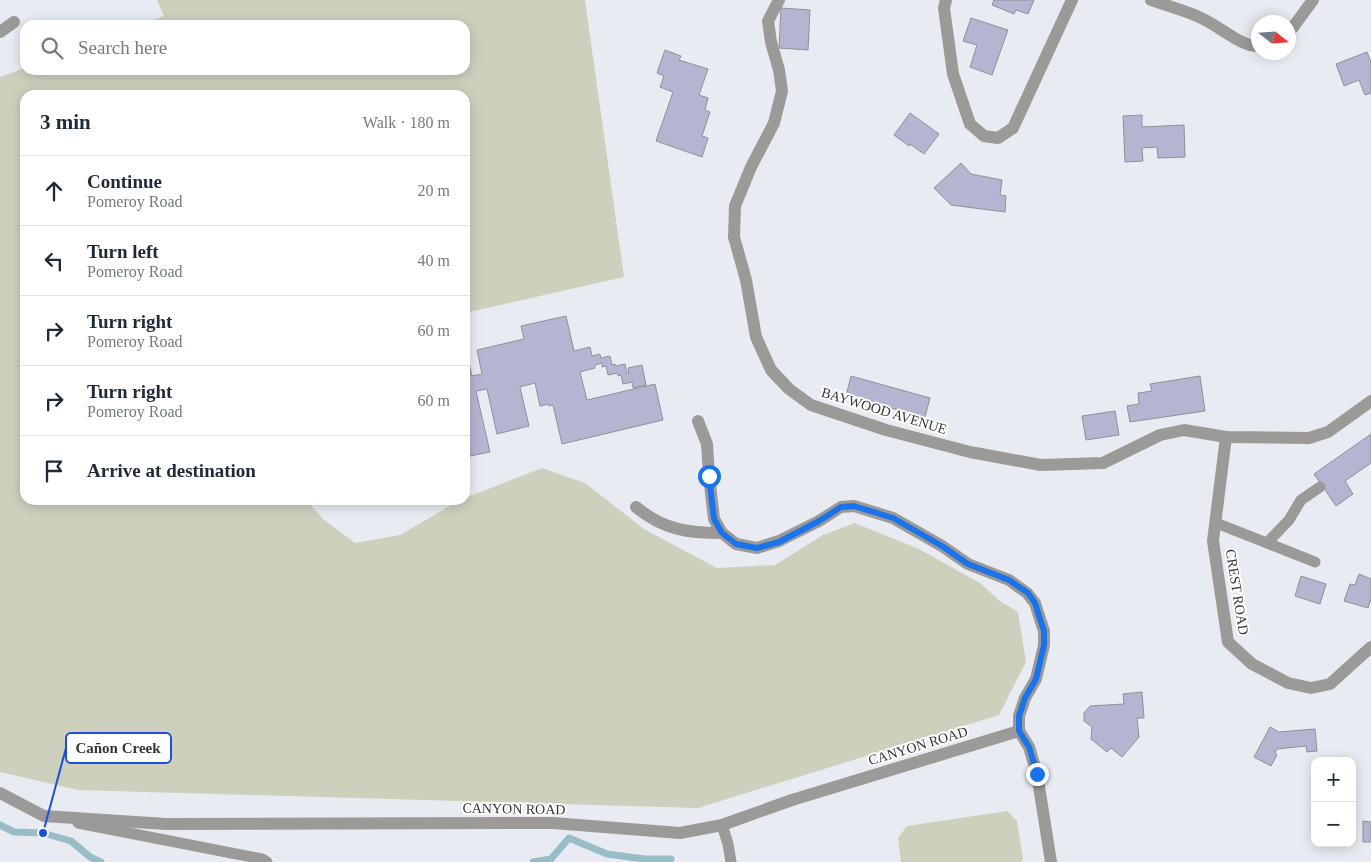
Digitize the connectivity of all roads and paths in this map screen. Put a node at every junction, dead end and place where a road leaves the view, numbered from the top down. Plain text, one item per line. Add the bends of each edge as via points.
1 (779, 0) edge
2 (946, 0) edge
3 (1072, 0) edge
4 (1151, 0) edge
5 (1313, 0) edge
6 (14, 22) dead end
7 (1296, 23) edge
8 (0, 32) edge
9 (1251, 45) edge
10 (1371, 401) edge
11 (698, 421) dead end
12 (1226, 437) junction
13 (1320, 487) dead end
14 (636, 507) dead end
15 (1216, 523) junction
16 (722, 533) junction
17 (1268, 543) junction
18 (1315, 562) dead end
19 (1371, 647) edge
20 (1019, 731) junction
21 (0, 793) edge
22 (44, 816) junction
23 (722, 825) junction
24 (267, 862) edge
25 (731, 862) edge
26 (1051, 862) edge

1 - 12 street, BAYWOOD AVENUE via 768,21 782,91 774,123 734,206 734,237 756,337 771,370 789,389 811,405 886,430 970,452 1041,465 1103,463 1160,436 1184,430
2 - 3 street via 944,8 953,74 970,124 984,136 998,138 1013,128
4 - 9 street via 1201,17
5 - 7 street
6 - 8 street
10 - 12 street, BAYWOOD AVENUE via 1328,432 1309,438
11 - 16 street via 707,444 714,519
12 - 15 street, CREST ROAD
13 - 17 lane via 1301,500 1289,520
14 - 16 street via 648,517 673,528 687,532
15 - 17 lane
15 - 19 street, CREST ROAD via 1213,541 1228,642 1252,664 1288,683 1310,688 1330,684
16 - 20 street via 736,544 757,548 779,542 841,507 854,506 893,518 968,564 1019,586 1035,603 1044,631 1044,645 1036,679 1019,716
17 - 18 lane
20 - 23 street, CANYON ROAD via 792,800
20 - 26 street via 1029,747 1037,774
21 - 22 street, CANYON ROAD
22 - 23 street, CANYON ROAD via 166,824 553,824 680,833
22 - 24 lane
23 - 25 lane

